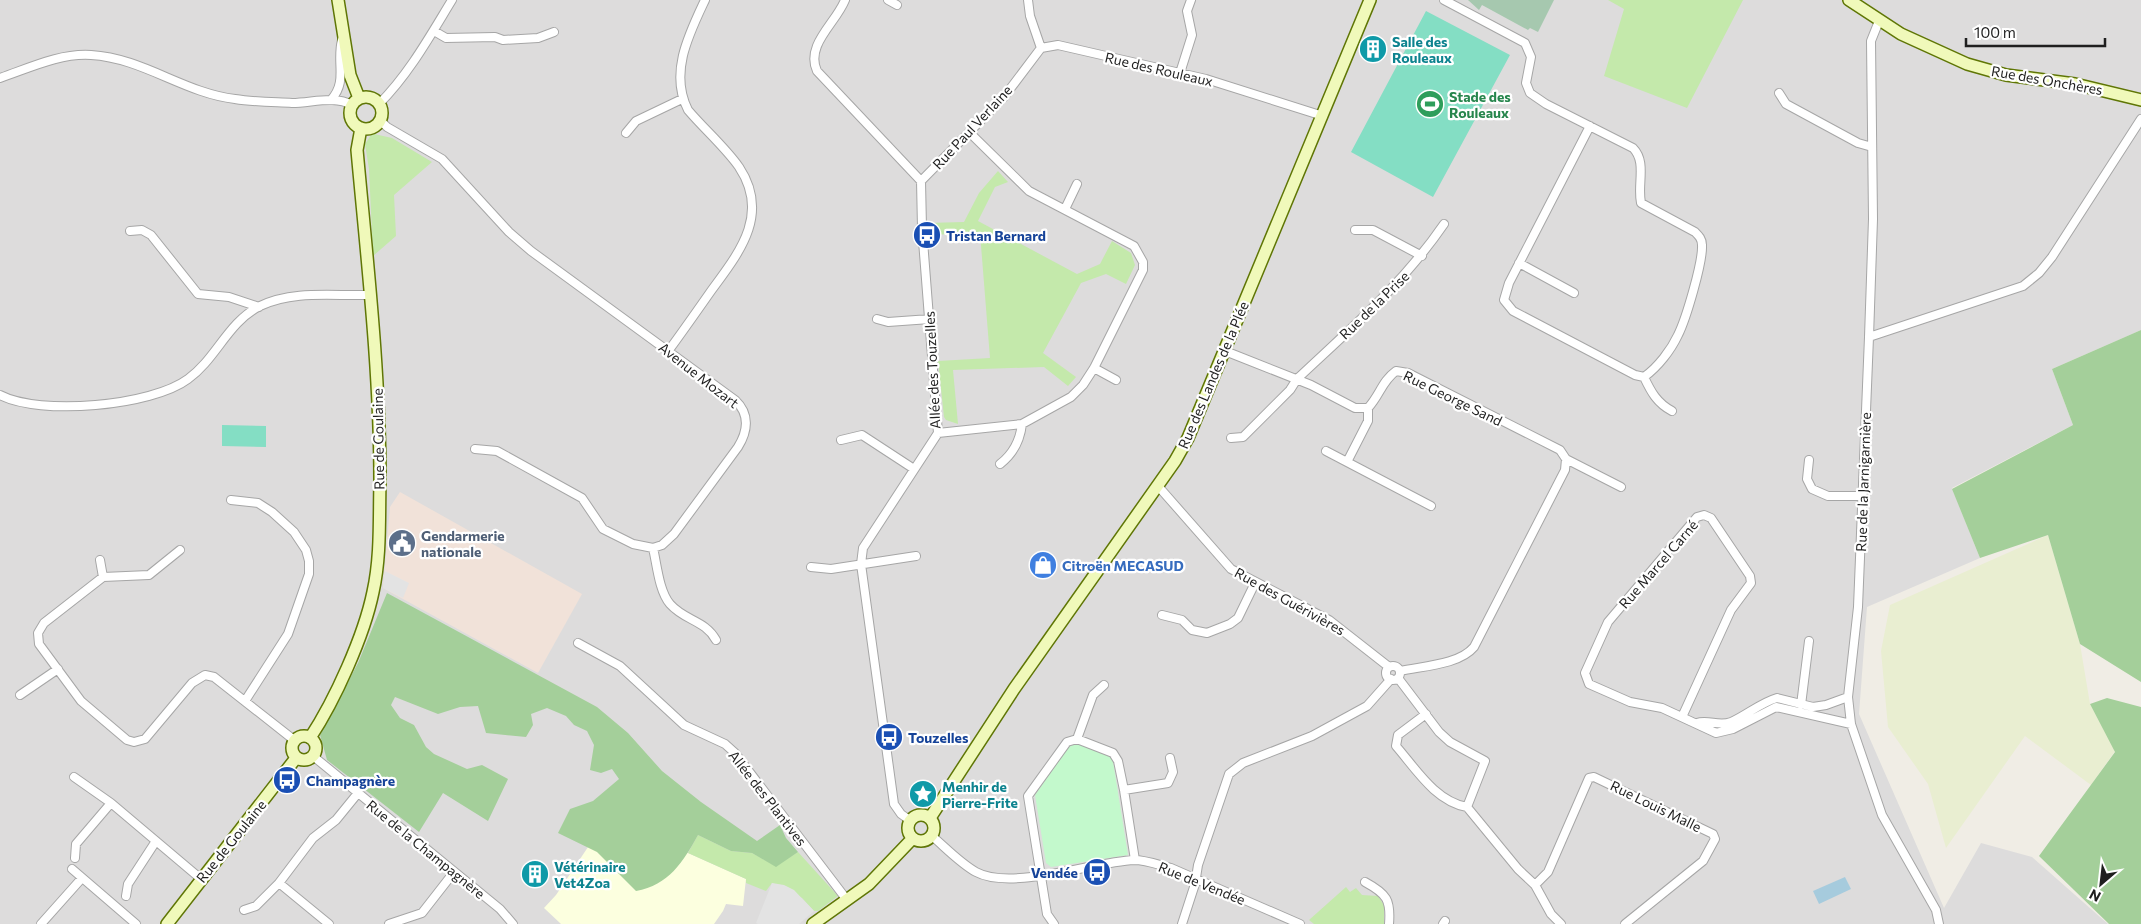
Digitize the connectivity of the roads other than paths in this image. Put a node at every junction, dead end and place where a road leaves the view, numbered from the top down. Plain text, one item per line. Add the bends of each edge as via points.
1 (338, 0) edge
2 (452, 0) edge
3 (705, 0) edge
4 (845, 0) edge
5 (888, 0) edge
6 (1028, 0) edge
7 (1190, 0) edge
8 (1370, 0) edge
9 (1444, 0) edge
10 (1849, 0) edge
11 (897, 5) dead end
12 (1879, 21) junction
13 (434, 32) junction
14 (554, 32) dead end
15 (344, 33) junction
16 (1041, 48) junction
17 (1180, 73) junction
18 (0, 78) edge
19 (1779, 93) dead end
20 (682, 98) junction
21 (331, 100) junction
22 (2141, 100) edge
23 (355, 102) junction
24 (379, 104) junction
25 (1323, 116) junction
26 (2141, 119) edge
27 (380, 120) junction
28 (1590, 126) junction
29 (361, 128) junction
30 (626, 133) dead end
31 (970, 133) junction
32 (1872, 146) junction
33 (922, 181) junction
34 (1077, 184) dead end
35 (1065, 209) junction
36 (1444, 224) dead end
37 (1355, 230) dead end
38 (130, 231) dead end
39 (1422, 256) junction
40 (1519, 263) junction
41 (1574, 292) dead end
42 (368, 295) junction
43 (259, 307) junction
44 (877, 319) dead end
45 (930, 319) junction
46 (1869, 337) junction
47 (668, 350) junction
48 (1225, 351) junction
49 (1094, 368) junction
50 (1644, 377) junction
51 (1297, 379) junction
52 (1116, 380) dead end
53 (0, 396) edge
54 (1368, 408) junction
55 (1672, 411) dead end
56 (1022, 424) junction
57 (938, 433) junction
58 (1231, 438) dead end
59 (841, 440) dead end
60 (475, 449) dead end
61 (1326, 451) dead end
62 (1566, 459) junction
63 (1809, 460) dead end
64 (1347, 462) junction
65 (1000, 464) dead end
66 (914, 469) junction
67 (1158, 486) junction
68 (1621, 487) dead end
69 (1862, 496) junction
70 (231, 500) dead end
71 (1431, 506) dead end
72 (653, 548) junction
73 (180, 550) dead end
74 (916, 556) dead end
75 (100, 560) dead end
76 (861, 564) junction
77 (810, 567) dead end
78 (103, 577) junction
79 (1255, 583) junction
80 (1162, 614) dead end
81 (716, 640) dead end
82 (1809, 641) dead end
83 (578, 642) dead end
84 (1389, 667) junction
85 (58, 669) junction
86 (1396, 676) junction
87 (1104, 685) dead end
88 (20, 695) dead end
89 (1848, 696) junction
90 (245, 701) junction
91 (1801, 705) junction
92 (1426, 714) junction
93 (1682, 717) junction
94 (1697, 722) junction
95 (1851, 724) junction
96 (310, 738) junction
97 (1077, 739) junction
98 (294, 740) junction
99 (313, 756) junction
100 (296, 758) junction
101 (1170, 758) dead end
102 (74, 777) dead end
103 (1124, 790) junction
104 (358, 794) junction
105 (111, 803) junction
106 (1467, 807) junction
107 (930, 818) junction
108 (911, 820) junction
109 (932, 836) junction
110 (913, 838) junction
111 (156, 841) junction
112 (75, 858) dead end
113 (1135, 860) junction
114 (72, 869) dead end
115 (454, 872) junction
116 (1041, 875) junction
117 (82, 878) junction
118 (201, 879) junction
119 (1197, 879) junction
120 (1365, 882) dead end
121 (279, 883) junction
122 (1535, 885) junction
123 (126, 896) dead end
124 (847, 900) junction
125 (244, 910) dead end
126 (41, 924) edge
127 (136, 924) edge
128 (167, 924) edge
129 (329, 924) edge
130 (389, 924) edge
131 (513, 924) edge
132 (815, 924) edge
133 (1054, 924) edge
134 (1182, 924) edge
135 (1300, 924) edge
136 (1389, 924) edge
137 (1561, 924) edge
138 (1625, 924) edge
139 (1939, 924) edge

1 - 15 street
2 - 13 street
3 - 20 street via 683,50
4 - 33 street via 814,50 813,61 817,71
5 - 11 street
6 - 16 street
7 - 17 street via 1187,11 1192,34
8 - 25 street, Rue des Landes de la Plée
9 - 28 street via 1525,43 1531,57 1526,83 1530,93
10 - 12 street, Rue des Onchères
12 - 22 street, Rue des Onchères via 1937,52 1982,68
12 - 32 street, Rue de la Jarnigarnière via 1871,41
13 - 14 street via 446,38 495,37 503,40 538,38
13 - 24 street
15 - 21 street via 339,52 342,82
15 - 23 street
16 - 17 street, Rue des Rouleaux via 1058,45
16 - 31 street, Rue Paul Verlaine via 1004,97
17 - 25 street, Rue des Rouleaux
18 - 21 street via 58,59 90,55 132,62 199,91 229,98 291,102
19 - 32 street via 1786,104 1858,143
20 - 30 street via 636,121
20 - 47 street via 688,110 739,168 751,201 751,219 739,254
21 - 23 street
23 - 24 street via 368,97
23 - 29 street via 351,118
24 - 27 street
25 - 48 street, Rue des Landes de la Plée
26 - 46 street via 2052,257 2023,286
27 - 29 street via 374,126
27 - 47 street, Avenue Mozart via 442,159 508,232
28 - 40 street
28 - 50 street via 1640,155 1638,189 1641,203 1695,232 1702,246 1699,268 1678,334 1653,371
29 - 42 street, Rue de Goulaine via 357,150
31 - 33 street, Rue Paul Verlaine
31 - 35 street via 1029,191
32 - 46 street, Rue de la Jarnigarnière
33 - 45 street, Allée des Touzelles via 922,228
34 - 35 street
35 - 49 street via 1134,246 1143,262 1143,270
36 - 39 street, Rue de la Prise
37 - 39 street via 1374,230
38 - 43 street via 142,230 151,235 198,294 229,297
39 - 51 street, Rue de la Prise
40 - 41 street
40 - 50 street via 1505,293 1507,306
42 - 43 street via 289,296
42 - 96 street, Rue de Goulaine via 380,418 377,564 367,615 346,669
43 - 53 street via 243,317 198,371 164,392 129,400 45,407
44 - 45 street via 888,322
45 - 57 street, Allée des Touzelles
46 - 69 street, Rue de la Jarnigarnière
47 - 72 street, Avenue Mozart via 735,400 744,411 746,423 738,447 674,534 662,546
48 - 51 street
48 - 67 street, Rue des Landes de la Plée via 1188,438
49 - 52 street
49 - 56 street via 1070,397
50 - 55 street via 1662,406
51 - 54 street via 1355,408
51 - 58 street, Rue de la Prise via 1243,437
54 - 62 street, Rue George Sand via 1376,400 1386,378 1396,370 1408,373 1560,450
54 - 64 street via 1368,421
56 - 57 street
56 - 65 street via 1013,449
57 - 66 street, Allée des Touzelles
59 - 66 street via 862,435
60 - 72 street via 496,451 573,493 588,505 603,529 642,548
61 - 64 street
62 - 68 street, Rue George Sand
62 - 86 street via 1565,470 1468,655
63 - 69 street via 1807,479 1812,490 1828,496
64 - 71 street
66 - 76 street, Allée des Touzelles via 863,548
67 - 79 street, Rue des Guérivières via 1231,569
67 - 107 street, Rue des Landes de la Plée via 1004,704
69 - 89 street, Rue de la Jarnigarnière via 1858,607
70 - 90 street via 258,503 272,512 294,532 309,561 309,574 288,634
72 - 81 street via 669,603 710,629
73 - 78 street via 149,575
74 - 76 street
75 - 78 street
76 - 77 street via 832,569
76 - 108 street, Allée des Touzelles via 894,804 900,814
78 - 85 street via 40,627 39,644
79 - 80 street via 1238,618 1230,624 1206,632 1192,630 1182,620
79 - 84 street, Rue des Guérivières via 1329,620
82 - 91 street
83 - 124 street, Allée des Plantives via 620,666 684,725 725,744 735,753
84 - 86 street via 1386,672
84 - 86 street, Rue des Guérivières via 1396,666
85 - 88 street
85 - 90 street via 81,701 127,740 134,742 145,739 192,683 205,675 214,676
86 - 92 street
86 - 119 street via 1367,706 1312,736 1243,763 1229,774 1198,865
87 - 97 street via 1093,695
89 - 91 street, Rue Marcel Carné via 1826,705
89 - 95 street, Rue de la Jarnigarnière
90 - 98 street
91 - 94 street, Rue Marcel Carné via 1777,698 1732,722 1722,725
92 - 106 street via 1450,742 1485,760
92 - 106 street via 1398,734 1396,746 1436,792 1459,806
93 - 93 street, Rue Marcel Carné via 1662,708 1630,702 1589,684 1585,673 1608,622 1696,517 1704,515 1711,518 1750,576 1751,583 1731,610
93 - 94 street, Rue Marcel Carné
94 - 95 street, Rue Marcel Carné via 1709,730 1726,732 1776,707
95 - 139 street, Rue de la Jarnigarnière via 1882,815 1936,910
96 - 98 street via 300,736
96 - 99 street via 315,744
97 - 103 street via 1113,753 1118,761
97 - 116 street via 1066,742 1028,796
98 - 100 street via 291,748
99 - 100 street via 307,760
99 - 104 street, Rue de la Champagnère
100 - 118 street, Rue de Goulaine
101 - 103 street via 1173,772 1168,783
102 - 105 street
103 - 113 street
104 - 115 street, Rue de la Champagnère
104 - 121 street via 336,820 313,838
105 - 111 street
105 - 112 street via 76,844
106 - 122 street
107 - 108 street via 918,816
107 - 109 street via 934,825
108 - 110 street via 908,828
109 - 110 street via 921,842
109 - 116 street, Rue de Vendée via 977,873 998,879
110 - 124 street via 888,866
111 - 118 street
111 - 123 street via 128,884
113 - 116 street, Rue de Vendée
113 - 119 street, Rue de Vendée via 1171,868
114 - 117 street
115 - 130 street via 422,913
115 - 131 street, Rue de la Champagnère via 500,909
116 - 133 street via 1047,914
117 - 126 street
117 - 127 street
118 - 128 street, Rue de Goulaine
119 - 134 street
119 - 135 street, Rue de Vendée
120 - 136 street via 1380,890 1390,904
121 - 125 street via 256,906
121 - 129 street
122 - 137 street via 1551,914
122 - 138 street, Rue Louis Malle via 1548,872 1589,778 1594,777 1713,834 1715,839 1703,862
124 - 132 street

